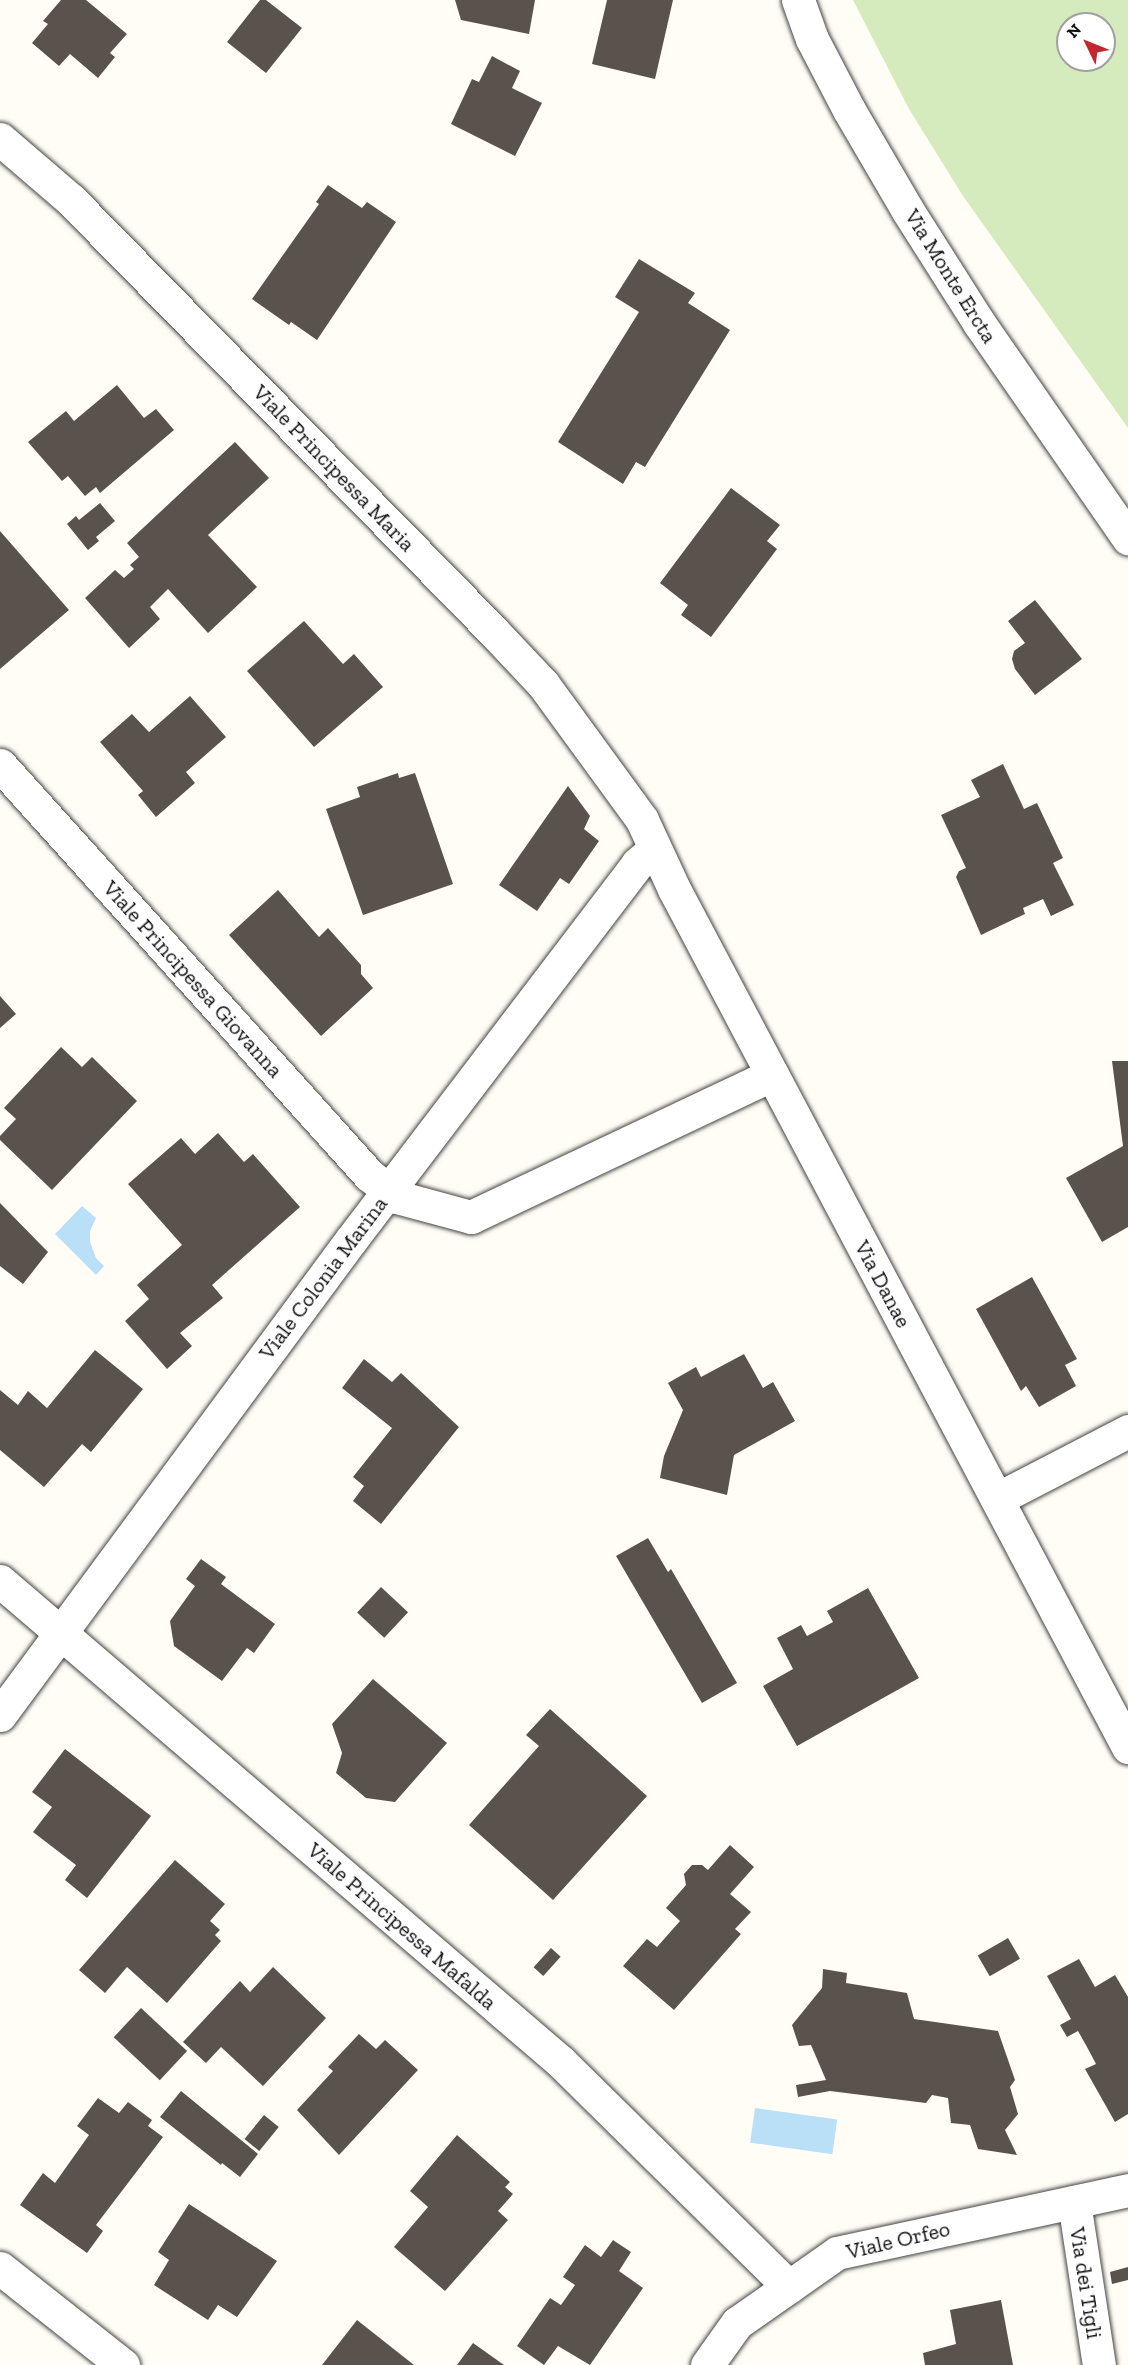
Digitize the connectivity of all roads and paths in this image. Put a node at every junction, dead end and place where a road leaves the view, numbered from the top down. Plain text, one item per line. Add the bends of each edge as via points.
1 (798, 0) edge
2 (0, 140) edge
3 (1128, 538) edge
4 (0, 765) edge
5 (642, 820) joint
6 (655, 849) junction
7 (772, 1075) junction
8 (388, 1191) junction
9 (1128, 1431) edge
10 (997, 1499) junction
11 (0, 1581) edge
12 (60, 1632) junction
13 (0, 1714) edge
14 (1128, 1747) edge
15 (1128, 2190) edge
16 (1074, 2202) junction
17 (0, 2268) edge
18 (789, 2287) junction
19 (123, 2365) edge
20 (707, 2365) edge
21 (1099, 2365) edge

1 - 3 street, Via Monte Ercta via 812,39 909,211 979,323
2 - 5 street, Viale Principessa Maria via 71,200 493,631 543,684
4 - 8 street, Viale Principessa Giovanna via 369,1176
5 - 6 street, Via Danae
6 - 7 street, Via Danae
6 - 8 street, Viale Colonia Marina via 637,864
7 - 8 street, Viale Principessa Giovanna via 471,1217 397,1197
7 - 10 street, Via Danae
8 - 12 street, Viale Colonia Marina
9 - 10 street
10 - 14 street, Via Danae
11 - 12 street, Viale Principessa Mafalda
12 - 13 street, Viale Colonia Marina
12 - 18 street, Viale Principessa Mafalda via 561,2062
15 - 16 street, Viale Orfeo
16 - 18 street, Viale Orfeo via 837,2253
16 - 21 street, Via dei Tigli
17 - 19 street
18 - 20 street, Viale Orfeo via 737,2323

